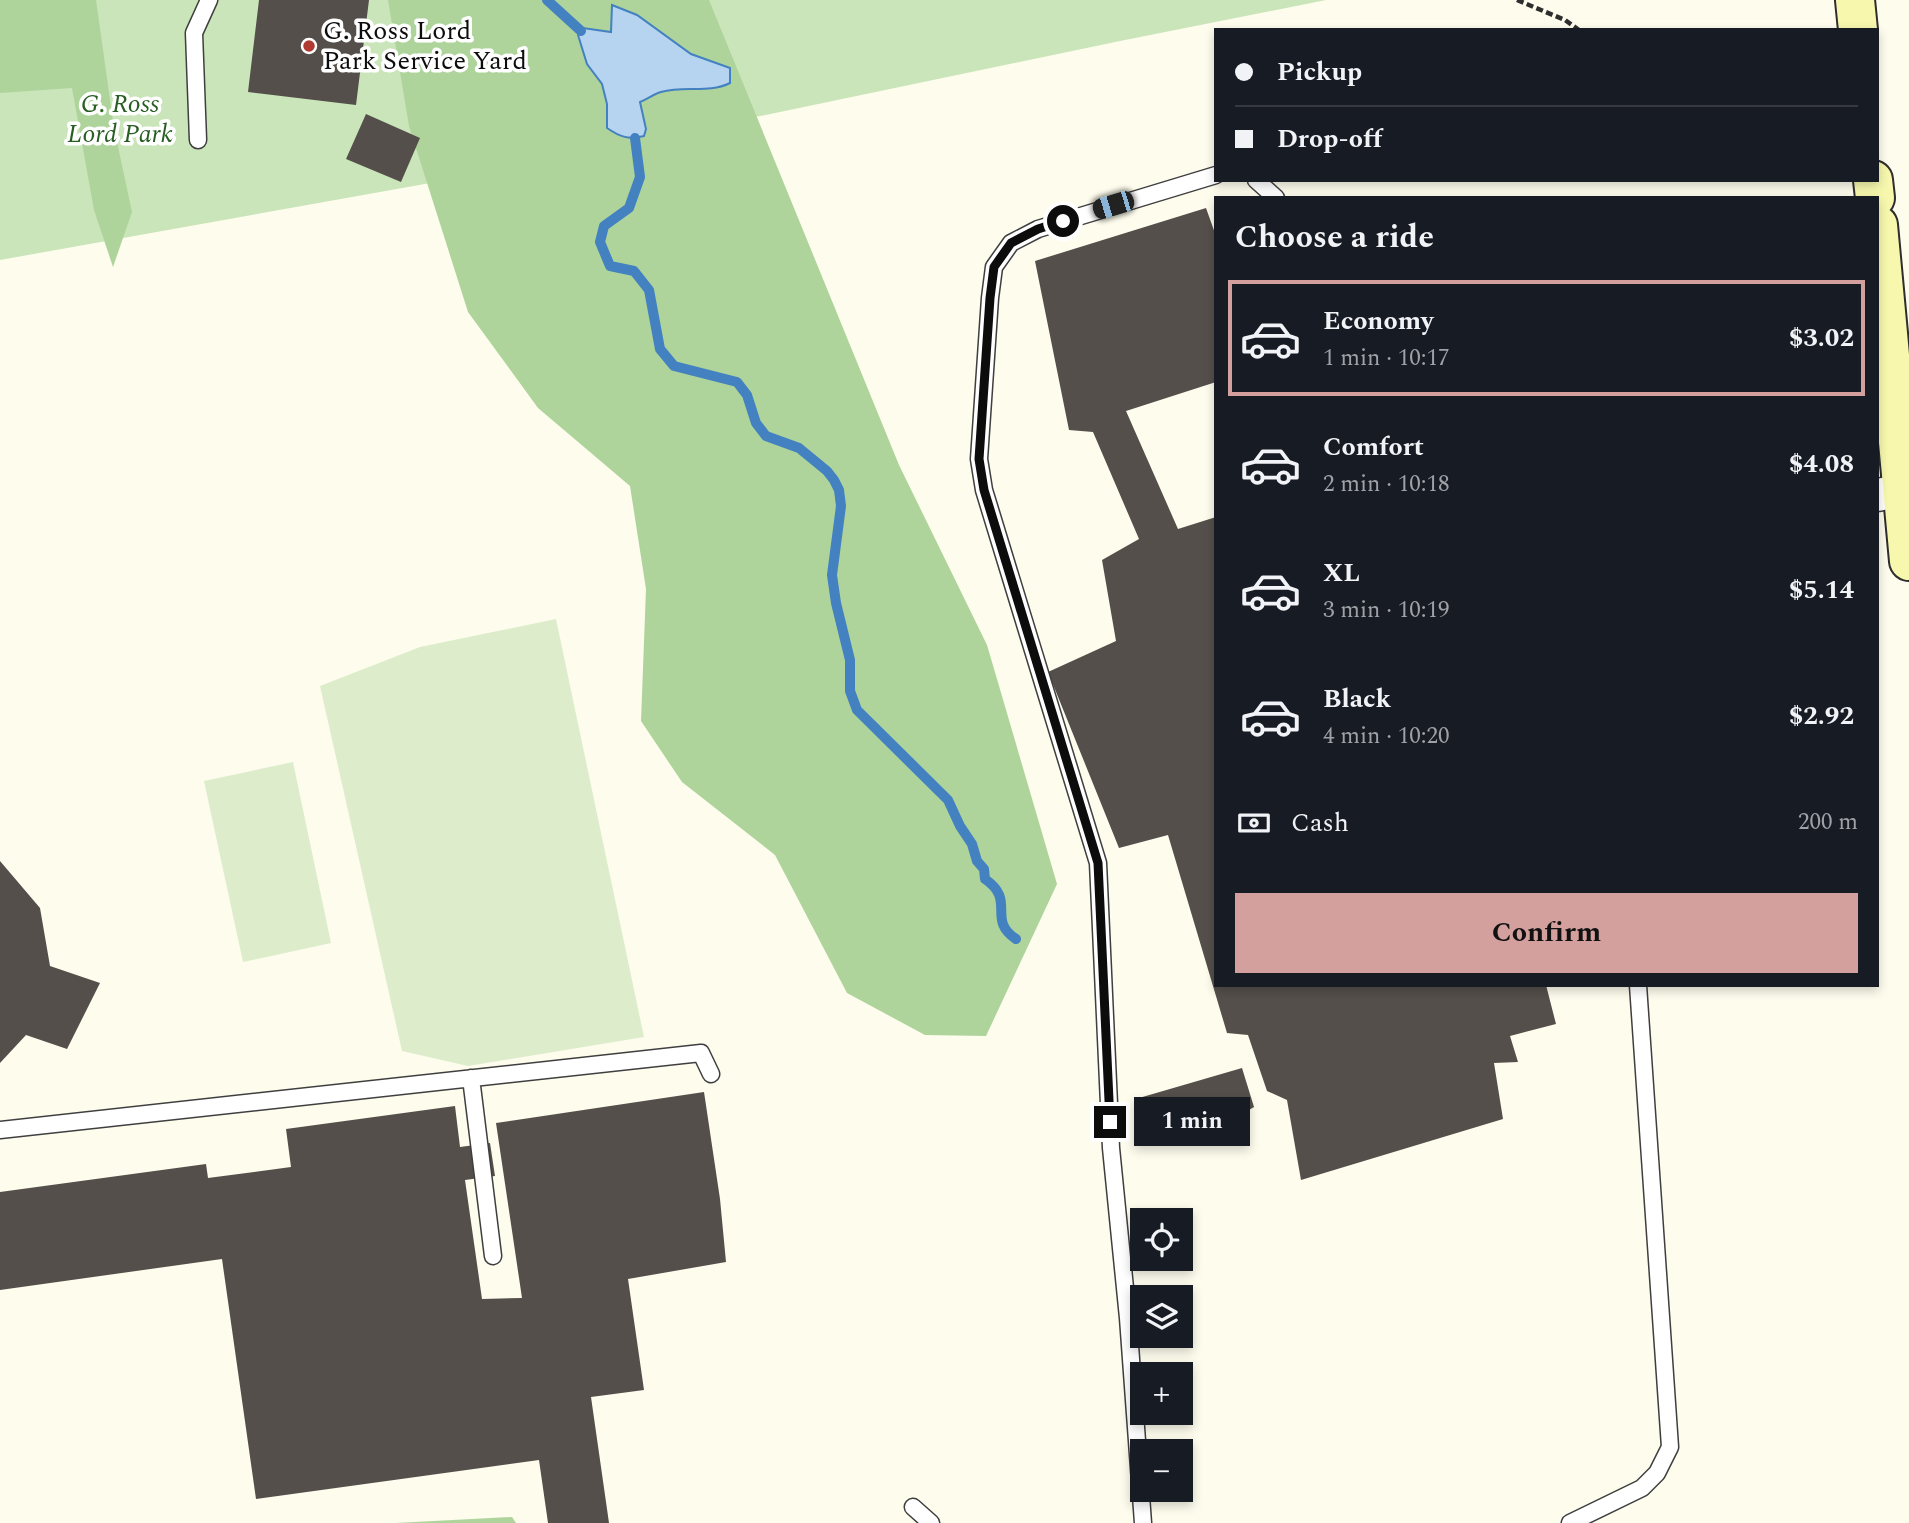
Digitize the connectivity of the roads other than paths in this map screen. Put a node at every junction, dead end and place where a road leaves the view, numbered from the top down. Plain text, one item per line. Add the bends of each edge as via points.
1 (209, 0) edge
2 (1855, 0) edge
3 (1858, 28) edge
4 (198, 140) dead end
5 (1214, 176) edge
6 (1258, 182) edge
7 (1274, 196) edge
8 (1879, 240) edge
9 (1896, 491) edge
10 (1909, 561) edge
11 (1638, 987) edge
12 (711, 1074) dead end
13 (471, 1078) junction
14 (0, 1130) edge
15 (493, 1256) dead end
16 (913, 1507) dead end
17 (931, 1523) edge
18 (1143, 1523) edge
19 (1570, 1523) edge

1 - 4 lane via 194,33
2 - 3 main road
5 - 18 lane via 1038,229 1011,243 994,267 979,459 984,490 1098,863 1111,1148
6 - 7 lane
8 - 9 main road
9 - 10 main road
11 - 19 lane via 1670,1447 1657,1473 1642,1488
12 - 13 lane via 701,1053
13 - 14 lane
13 - 15 lane
16 - 17 lane

